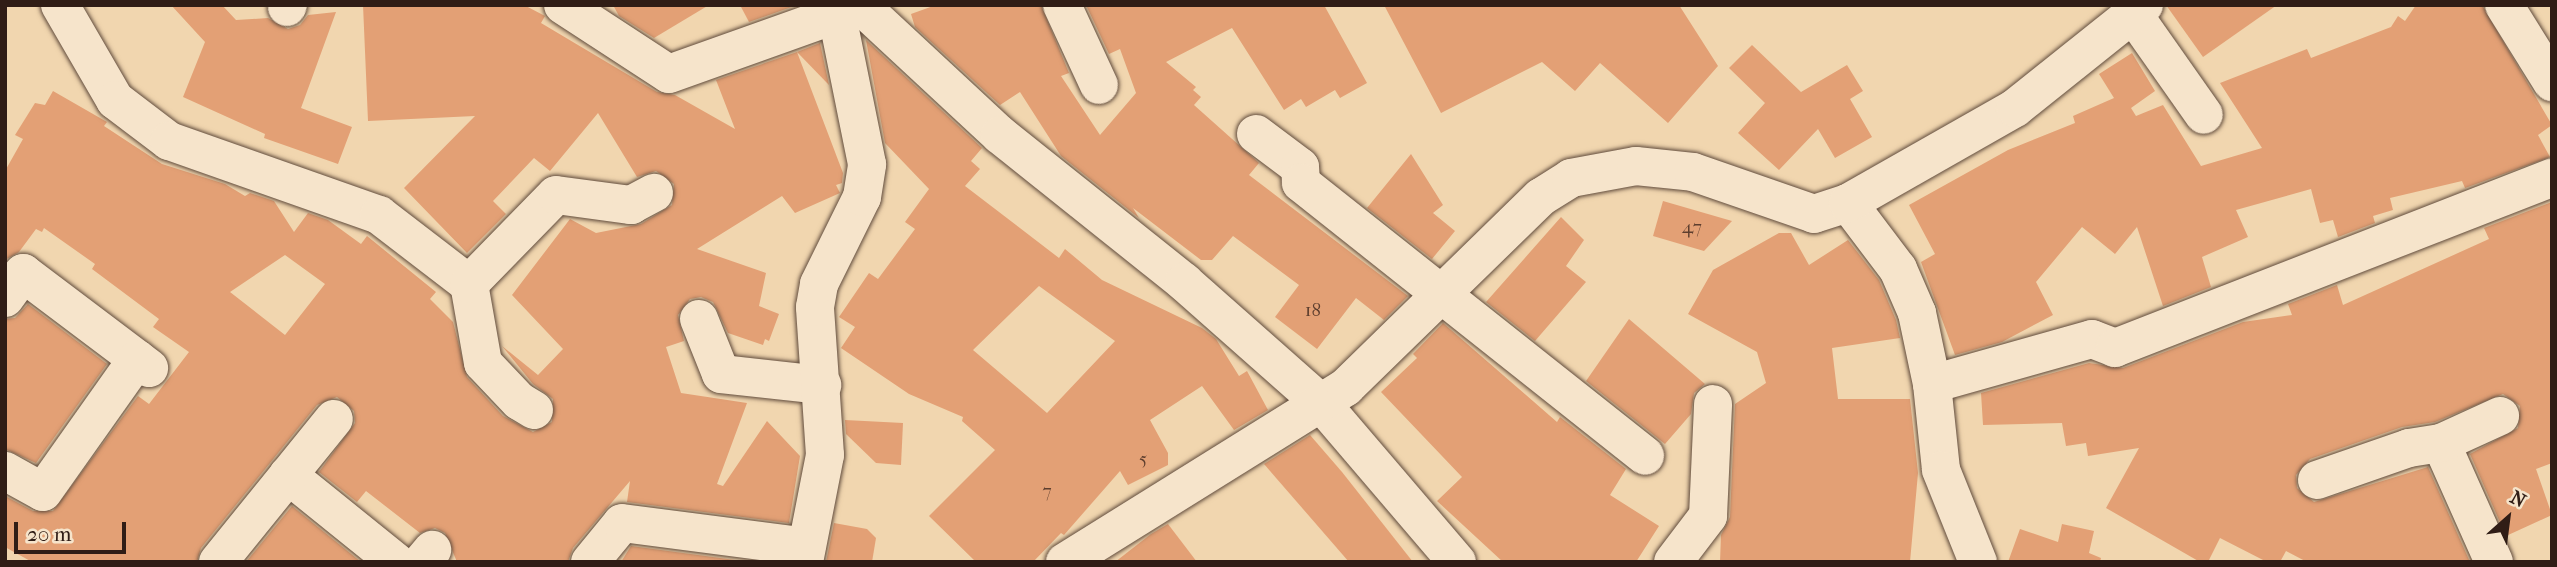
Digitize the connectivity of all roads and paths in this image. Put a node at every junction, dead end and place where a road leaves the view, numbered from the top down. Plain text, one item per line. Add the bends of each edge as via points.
1 (60, 5) edge
2 (563, 5) edge
3 (1062, 5) edge
4 (2504, 5) edge
5 (843, 8) edge
6 (2139, 10) edge
7 (2552, 82) edge
8 (1099, 85) dead end
9 (2204, 115) dead end
10 (1256, 134) dead end
11 (2552, 178) edge
12 (654, 192) dead end
13 (1848, 203) junction
14 (469, 284) junction
15 (1440, 293) junction
16 (5, 298) edge
17 (699, 319) dead end
18 (1932, 384) junction
19 (822, 385) junction
20 (1322, 404) junction
21 (1713, 404) dead end
22 (534, 410) dead end
23 (2500, 416) dead end
24 (334, 419) dead end
25 (2441, 443) junction
26 (1645, 456) dead end
27 (5, 471) edge
28 (288, 475) junction
29 (2317, 480) dead end
30 (805, 555) edge
31 (218, 562) edge
32 (396, 562) edge
33 (590, 562) edge
34 (1065, 562) edge
35 (1457, 562) edge
36 (1673, 562) edge
37 (1978, 562) edge
38 (2494, 562) edge

1 - 14 street via 115,100 169,141 379,215
2 - 5 street via 669,74
3 - 8 street
4 - 7 street
5 - 19 street via 867,164 862,197 818,284 815,307
5 - 20 street via 1184,282
6 - 9 street
6 - 13 street via 2015,108
10 - 15 street via 1300,167 1301,183
11 - 18 street via 2115,348 2092,339
12 - 14 street via 631,205 556,195
13 - 15 street via 1814,214 1693,172 1636,166 1571,178 1541,197
13 - 18 street via 1898,269 1917,313
14 - 22 street via 483,363 519,401
15 - 20 street via 1346,387
15 - 26 street
16 - 27 street via 23,273 143,363 43,492
17 - 19 street via 721,374
18 - 37 street via 1941,470
19 - 30 street via 825,455
20 - 34 street
20 - 35 street
21 - 36 street via 1708,516
23 - 25 street
24 - 28 street
25 - 29 street via 2410,448
25 - 38 street
28 - 31 street
28 - 32 street
30 - 33 street via 622,523

